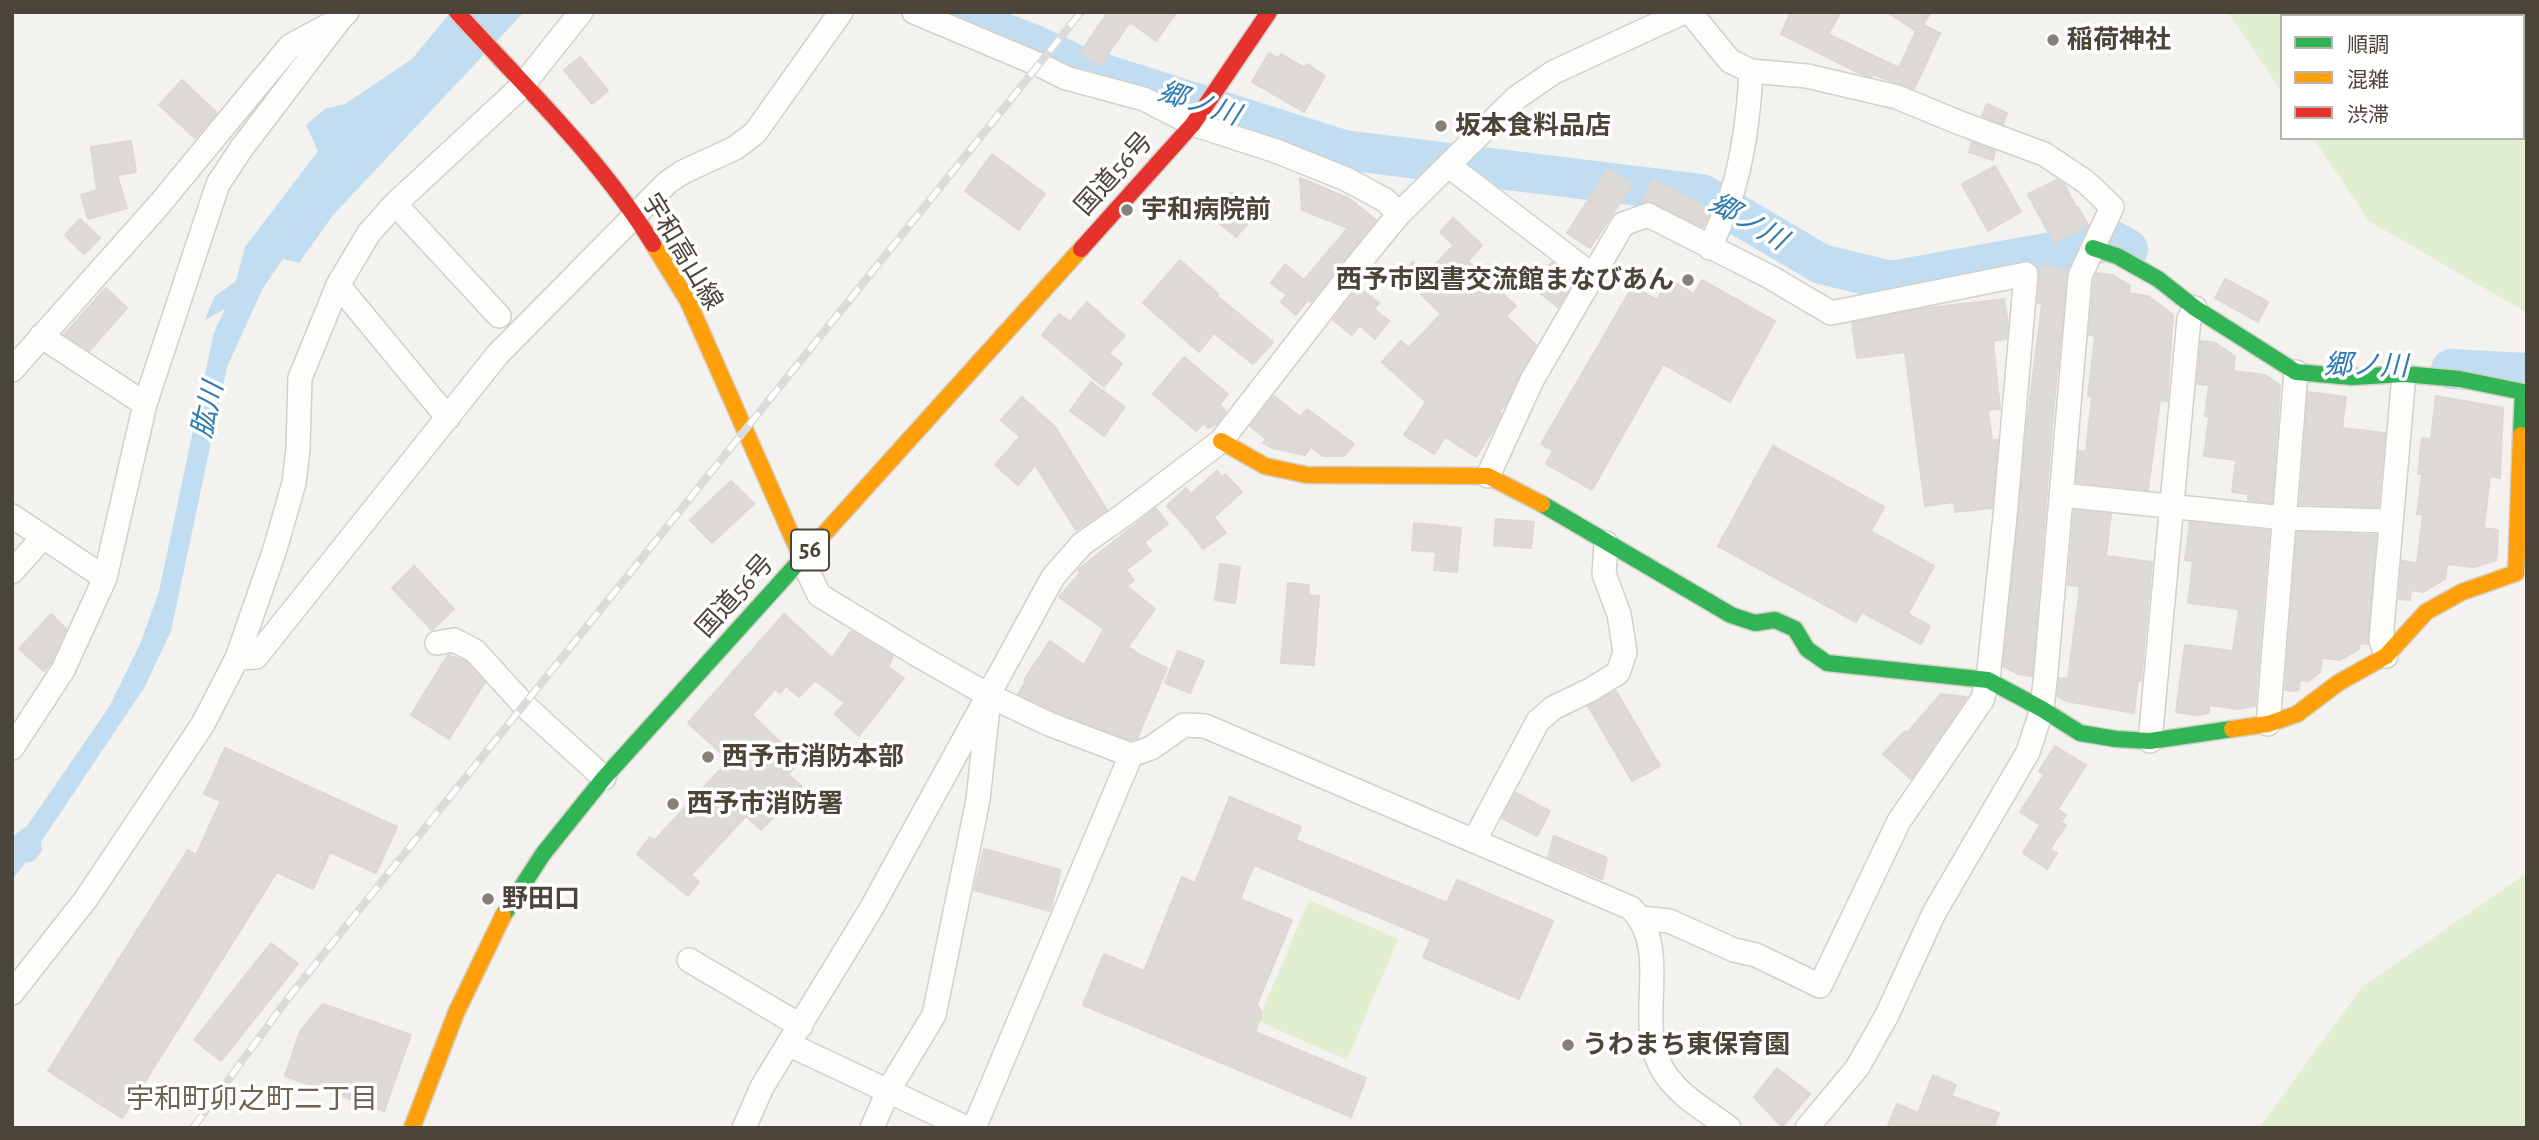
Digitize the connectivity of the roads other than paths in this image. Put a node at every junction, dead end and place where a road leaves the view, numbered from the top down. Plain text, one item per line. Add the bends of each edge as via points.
1 (457, 12) edge
2 (581, 12) edge
3 (841, 12) edge
4 (914, 12) edge
5 (1269, 12) edge
6 (1684, 12) edge
7 (1690, 12) edge
8 (344, 16) edge
9 (1751, 71) junction
10 (517, 80) junction
11 (1193, 124) junction
12 (1449, 166) junction
13 (395, 204) junction
14 (635, 215) junction
15 (1399, 215) junction
16 (1710, 248) junction
17 (2093, 248) junction
18 (1592, 275) junction
19 (338, 285) junction
20 (2195, 308) junction
21 (499, 316) dead end
22 (41, 336) junction
23 (12, 370) edge
24 (2296, 372) junction
25 (2404, 374) junction
26 (145, 404) junction
27 (447, 418) junction
28 (1221, 441) junction
29 (1488, 476) junction
30 (2062, 495) junction
31 (2171, 507) junction
32 (12, 516) edge
33 (2284, 518) junction
34 (2390, 521) junction
35 (43, 537) junction
36 (1606, 543) junction
37 (802, 559) junction
38 (12, 572) edge
39 (105, 578) junction
40 (437, 643) dead end
41 (2386, 656) junction
42 (237, 658) junction
43 (1988, 680) junction
44 (990, 696) junction
45 (2042, 709) junction
46 (2268, 724) junction
47 (2150, 741) junction
48 (12, 748) edge
49 (1131, 755) junction
50 (604, 778) junction
51 (1475, 841) junction
52 (1641, 918) junction
53 (689, 960) dead end
54 (12, 993) edge
55 (795, 1035) junction
56 (888, 1091) junction
57 (412, 1128) edge
58 (744, 1128) edge
59 (872, 1128) edge
60 (967, 1128) edge
61 (974, 1128) edge
62 (1729, 1128) edge
63 (1808, 1128) edge

1 - 10 main road, 宇和高山線
2 - 10 street
3 - 14 street via 755,133 676,177
4 - 11 street via 1066,78 1144,99
5 - 11 main road, 国道56号 / 56
6 - 12 street via 1554,72 1516,98
7 - 9 street via 1730,61
8 - 22 street via 290,46 158,206
8 - 26 street via 218,184
9 - 16 street via 1741,158
9 - 17 street via 1807,76 1897,96 2044,154 2086,182 2112,208
10 - 13 street
10 - 14 main road, 宇和高山線
11 - 15 street via 1346,179 1385,200
11 - 37 main road, 国道56号 / 56
12 - 15 street
12 - 18 street
13 - 19 street via 369,233
13 - 21 street
14 - 27 street via 498,354
14 - 37 main road, 宇和高山線 via 688,301
15 - 28 street
16 - 18 street via 1648,215 1623,224
16 - 43 street via 1831,313 2026,274
17 - 20 main road via 2158,279
17 - 30 street via 2080,276
18 - 29 street via 1532,380
19 - 27 street
19 - 42 street via 300,378 294,483
20 - 24 main road
20 - 31 street via 2189,319
22 - 23 street
22 - 26 street
24 - 25 main road via 2352,377
24 - 33 street
25 - 34 street
25 - 41 main road via 2523,392 2516,573 2462,592 2426,612
26 - 39 street
27 - 42 street via 256,657
28 - 29 main road via 1265,466 1307,475
28 - 44 street via 1082,544 1053,577
29 - 36 main road
30 - 31 street
30 - 45 street
31 - 33 street
31 - 47 street
32 - 35 street
33 - 34 street
33 - 46 street
34 - 41 street via 2381,640
35 - 38 street
35 - 39 street
36 - 43 main road via 1731,615 1755,623 1776,620 1795,629 1807,649 1827,663
36 - 51 street via 1604,574 1619,614 1625,652 1618,673 1538,721
37 - 44 street via 819,595
37 - 50 main road, 国道56号 / 56
39 - 48 street via 63,670
40 - 50 street via 454,640 475,651 525,706
41 - 46 main road via 2338,683 2297,714
42 - 54 street via 202,724 86,899
43 - 45 main road
43 - 52 street via 1982,700 1899,821 1820,986 1668,921
44 - 49 street
44 - 55 street
44 - 56 street via 978,800 934,1015
45 - 47 main road via 2080,733
45 - 63 street via 2028,752 1934,913 1887,1015 1857,1068
46 - 47 main road
49 - 51 street via 1184,725 1205,726
49 - 61 street
50 - 57 main road, 国道56号 / 56 via 511,901 460,999
51 - 52 street via 1631,908
52 - 62 street via 1650,944 1653,1046 1662,1071 1675,1087
53 - 55 street
55 - 56 street
55 - 58 street via 762,1087
56 - 59 street
56 - 60 street

